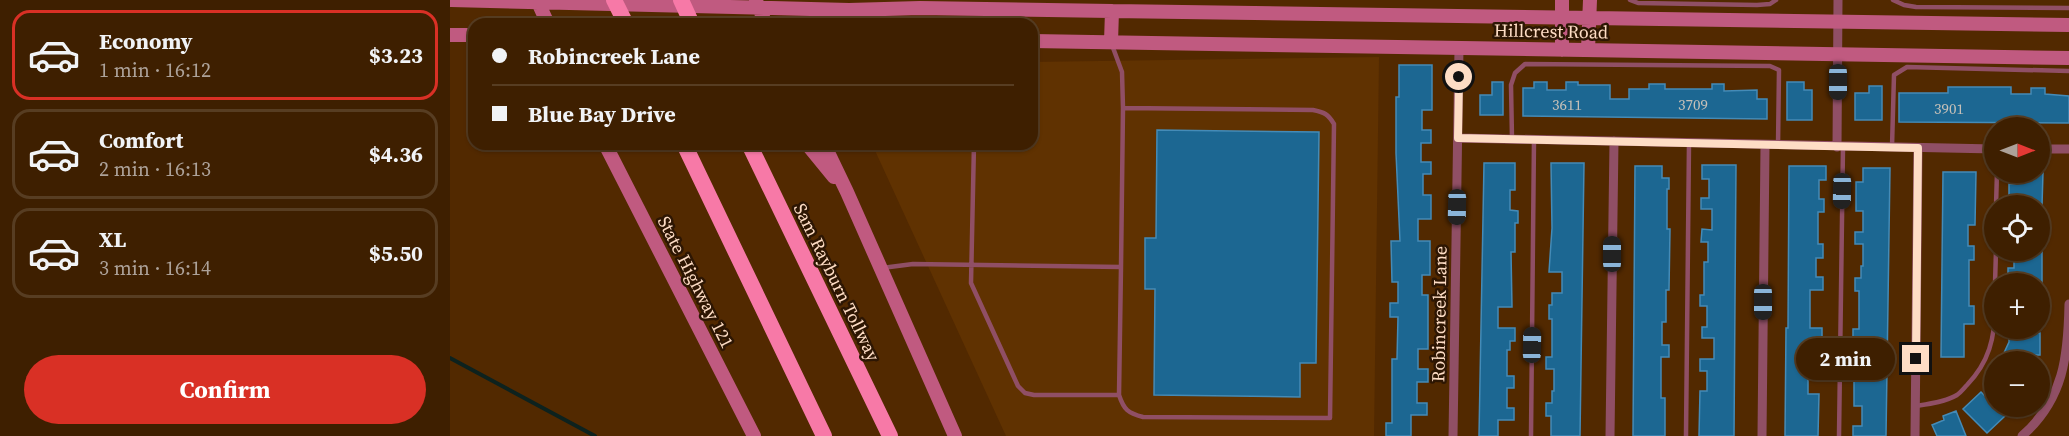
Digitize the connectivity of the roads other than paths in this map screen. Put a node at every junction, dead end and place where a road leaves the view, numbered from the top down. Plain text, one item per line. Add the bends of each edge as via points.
1 (452, 0) edge
2 (614, 0) edge
3 (681, 0) edge
4 (1562, 0) edge
5 (1590, 0) edge
6 (1630, 0) edge
7 (1776, 0) edge
8 (1838, 0) edge
9 (1893, 0) edge
10 (537, 1) edge
11 (758, 4) edge
12 (1112, 5) edge
13 (2069, 8) edge
14 (545, 18) edge
15 (623, 18) edge
16 (689, 18) edge
17 (764, 18) edge
18 (1562, 18) junction
19 (1589, 18) junction
20 (1837, 21) junction
21 (2069, 25) edge
22 (450, 35) edge
23 (468, 35) edge
24 (1038, 41) edge
25 (1111, 42) junction
26 (1460, 48) junction
27 (1562, 50) junction
28 (1588, 50) junction
29 (1838, 53) junction
30 (2069, 58) edge
31 (2069, 71) edge
32 (1123, 108) junction
33 (1458, 138) junction
34 (1512, 139) junction
35 (1534, 139) junction
36 (1614, 141) junction
37 (1689, 143) junction
38 (1765, 146) junction
39 (1778, 146) junction
40 (1840, 147) junction
41 (1892, 148) junction
42 (1918, 148) junction
43 (1984, 149) edge
44 (2050, 149) edge
45 (2069, 149) edge
46 (608, 150) edge
47 (687, 150) edge
48 (752, 150) edge
49 (812, 150) edge
50 (827, 150) edge
51 (835, 150) edge
52 (974, 150) edge
53 (848, 192) junction
54 (971, 265) junction
55 (1121, 267) junction
56 (879, 268) junction
57 (2069, 304) edge
58 (1993, 339) edge
59 (1119, 395) junction
60 (1916, 406) junction
61 (754, 436) edge
62 (824, 436) edge
63 (890, 436) edge
64 (955, 436) edge
65 (1454, 436) edge
66 (1531, 436) edge
67 (1610, 436) edge
68 (1686, 436) edge
69 (1762, 436) edge
70 (1839, 436) edge
71 (1916, 436) edge
72 (2022, 436) edge

1 - 10 main road, Hillcrest Road
2 - 15 highway, bridge
3 - 16 highway, bridge
4 - 18 main road
5 - 19 main road
6 - 7 lane via 1757,5
8 - 20 street
9 - 13 lane via 1916,7
10 - 11 main road, Hillcrest Road
10 - 14 main road
11 - 12 main road, Hillcrest Road
11 - 17 main road
12 - 18 main road, Hillcrest Road
12 - 25 main road
18 - 19 main road, Hillcrest Road
18 - 27 main road
19 - 20 main road, Hillcrest Road
19 - 28 main road
20 - 21 main road, Hillcrest Road
20 - 29 street
22 - 23 main road
24 - 25 main road, Hillcrest Road
25 - 26 main road, Hillcrest Road
25 - 32 lane via 1122,72
26 - 27 main road, Hillcrest Road
26 - 33 street, Robincreek Lane
27 - 28 main road, Hillcrest Road
28 - 29 main road, Hillcrest Road
29 - 30 main road, Hillcrest Road
29 - 40 street
31 - 41 lane via 1907,67 1894,75
32 - 55 lane
32 - 59 lane via 1312,110 1324,111 1334,124 1330,418 1143,417 1130,414
33 - 34 street
33 - 65 street, Robincreek Lane
34 - 35 street
34 - 39 lane via 1511,85 1515,72 1525,64 1770,66 1779,70
35 - 36 street
35 - 66 lane
36 - 37 street
36 - 67 street
37 - 38 street
37 - 68 lane
38 - 39 street
38 - 69 street
39 - 40 street
40 - 41 street
40 - 70 lane
41 - 42 street
42 - 43 street
42 - 60 street
44 - 45 street
46 - 61 main road, State Highway 121
47 - 62 highway
48 - 63 highway, Sam Rayburn Tollway
49 - 53 main road
50 - 53 main road
51 - 53 main road
52 - 54 lane
53 - 56 main road
54 - 55 lane
54 - 56 lane
54 - 59 lane via 975,294 1018,386 1025,393
55 - 59 lane
56 - 64 main road
57 - 72 street via 2063,371 2037,421
58 - 60 lane via 1986,360 1958,394
60 - 71 street

